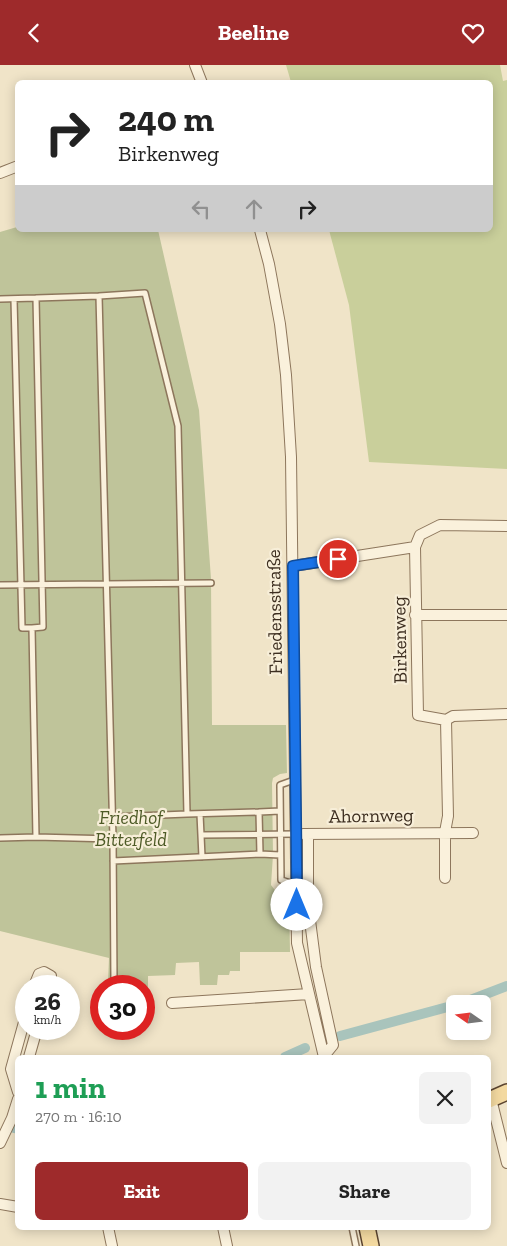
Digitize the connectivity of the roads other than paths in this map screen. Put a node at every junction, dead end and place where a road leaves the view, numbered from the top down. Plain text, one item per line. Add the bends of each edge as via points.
1 (195, 65) edge
2 (201, 80) edge
3 (15, 167) edge
4 (0, 173) edge
5 (260, 232) edge
6 (99, 296) junction
7 (36, 298) junction
8 (0, 299) edge
9 (14, 299) junction
10 (507, 526) edge
11 (415, 547) junction
12 (293, 566) junction
13 (106, 582) junction
14 (180, 583) junction
15 (211, 583) dead end
16 (41, 584) junction
17 (0, 585) edge
18 (21, 585) junction
19 (415, 615) junction
20 (507, 615) edge
21 (32, 628) junction
22 (507, 714) edge
23 (446, 720) junction
24 (297, 778) junction
25 (259, 811) junction
26 (280, 811) junction
27 (200, 813) junction
28 (187, 814) junction
29 (113, 817) junction
30 (445, 832) junction
31 (308, 833) junction
32 (473, 833) dead end
33 (259, 834) junction
34 (280, 834) junction
35 (297, 834) junction
36 (201, 835) junction
37 (36, 837) junction
38 (0, 838) edge
39 (113, 839) junction
40 (260, 854) junction
41 (280, 855) junction
42 (202, 857) junction
43 (114, 861) junction
44 (445, 878) dead end
45 (297, 885) junction
46 (39, 975) edge
47 (49, 975) edge
48 (114, 975) edge
49 (310, 994) junction
50 (172, 1003) dead end
51 (19, 1040) edge
52 (34, 1040) edge
53 (30, 1055) edge
54 (324, 1055) edge
55 (326, 1055) edge
56 (15, 1082) edge
57 (507, 1092) edge
58 (491, 1100) edge
59 (491, 1104) edge
60 (15, 1108) edge
61 (0, 1143) edge
62 (507, 1163) edge
63 (0, 1204) edge
64 (15, 1206) edge
65 (109, 1230) edge
66 (224, 1230) edge
67 (353, 1230) edge
68 (368, 1230) edge
69 (112, 1246) edge
70 (227, 1246) edge
71 (356, 1246) edge
72 (371, 1246) edge

1 - 2 street
3 - 4 street
5 - 12 street, Friedensstraße via 275,291 286,375
6 - 7 lane
6 - 13 lane
6 - 14 lane via 146,293 178,426
7 - 9 lane
7 - 16 lane
8 - 9 lane
9 - 18 lane
10 - 11 street via 440,525 420,535
11 - 12 street
11 - 19 street, Birkenweg
12 - 24 street, Friedensstraße
13 - 14 lane
13 - 16 lane
13 - 29 lane
14 - 15 lane
14 - 28 lane
16 - 18 lane
16 - 21 lane via 43,627
17 - 18 lane
18 - 21 lane via 22,628
19 - 20 street
19 - 23 street, Birkenweg via 418,715
21 - 37 lane
22 - 23 street via 453,716
23 - 30 street via 448,816
24 - 26 lane via 280,785
24 - 35 street, Friedensstraße
25 - 26 lane
25 - 27 lane
25 - 33 lane
26 - 34 lane
27 - 28 lane
27 - 36 lane
28 - 29 lane
29 - 39 lane
30 - 31 street, Ahornweg
30 - 32 street, Ahornweg
30 - 44 street
31 - 35 street, Ahornweg
31 - 55 street, Friedensstraße via 308,905 316,967 333,1045
33 - 34 lane
33 - 36 lane
33 - 40 lane
34 - 35 lane
34 - 41 lane
35 - 45 street, Friedensstraße
36 - 42 lane
37 - 38 lane
37 - 39 lane
39 - 43 lane
40 - 41 lane
40 - 42 lane
41 - 45 lane via 281,880
42 - 43 lane
43 - 48 lane
45 - 49 street, Friedensstraße via 297,943
46 - 47 street via 44,972
49 - 50 street
49 - 54 street, Friedensstraße
51 - 56 street via 11,1069
52 - 53 street
57 - 58 main road
59 - 62 street
60 - 61 street
63 - 64 street
65 - 69 street
66 - 70 street
67 - 71 lane
68 - 72 main road

